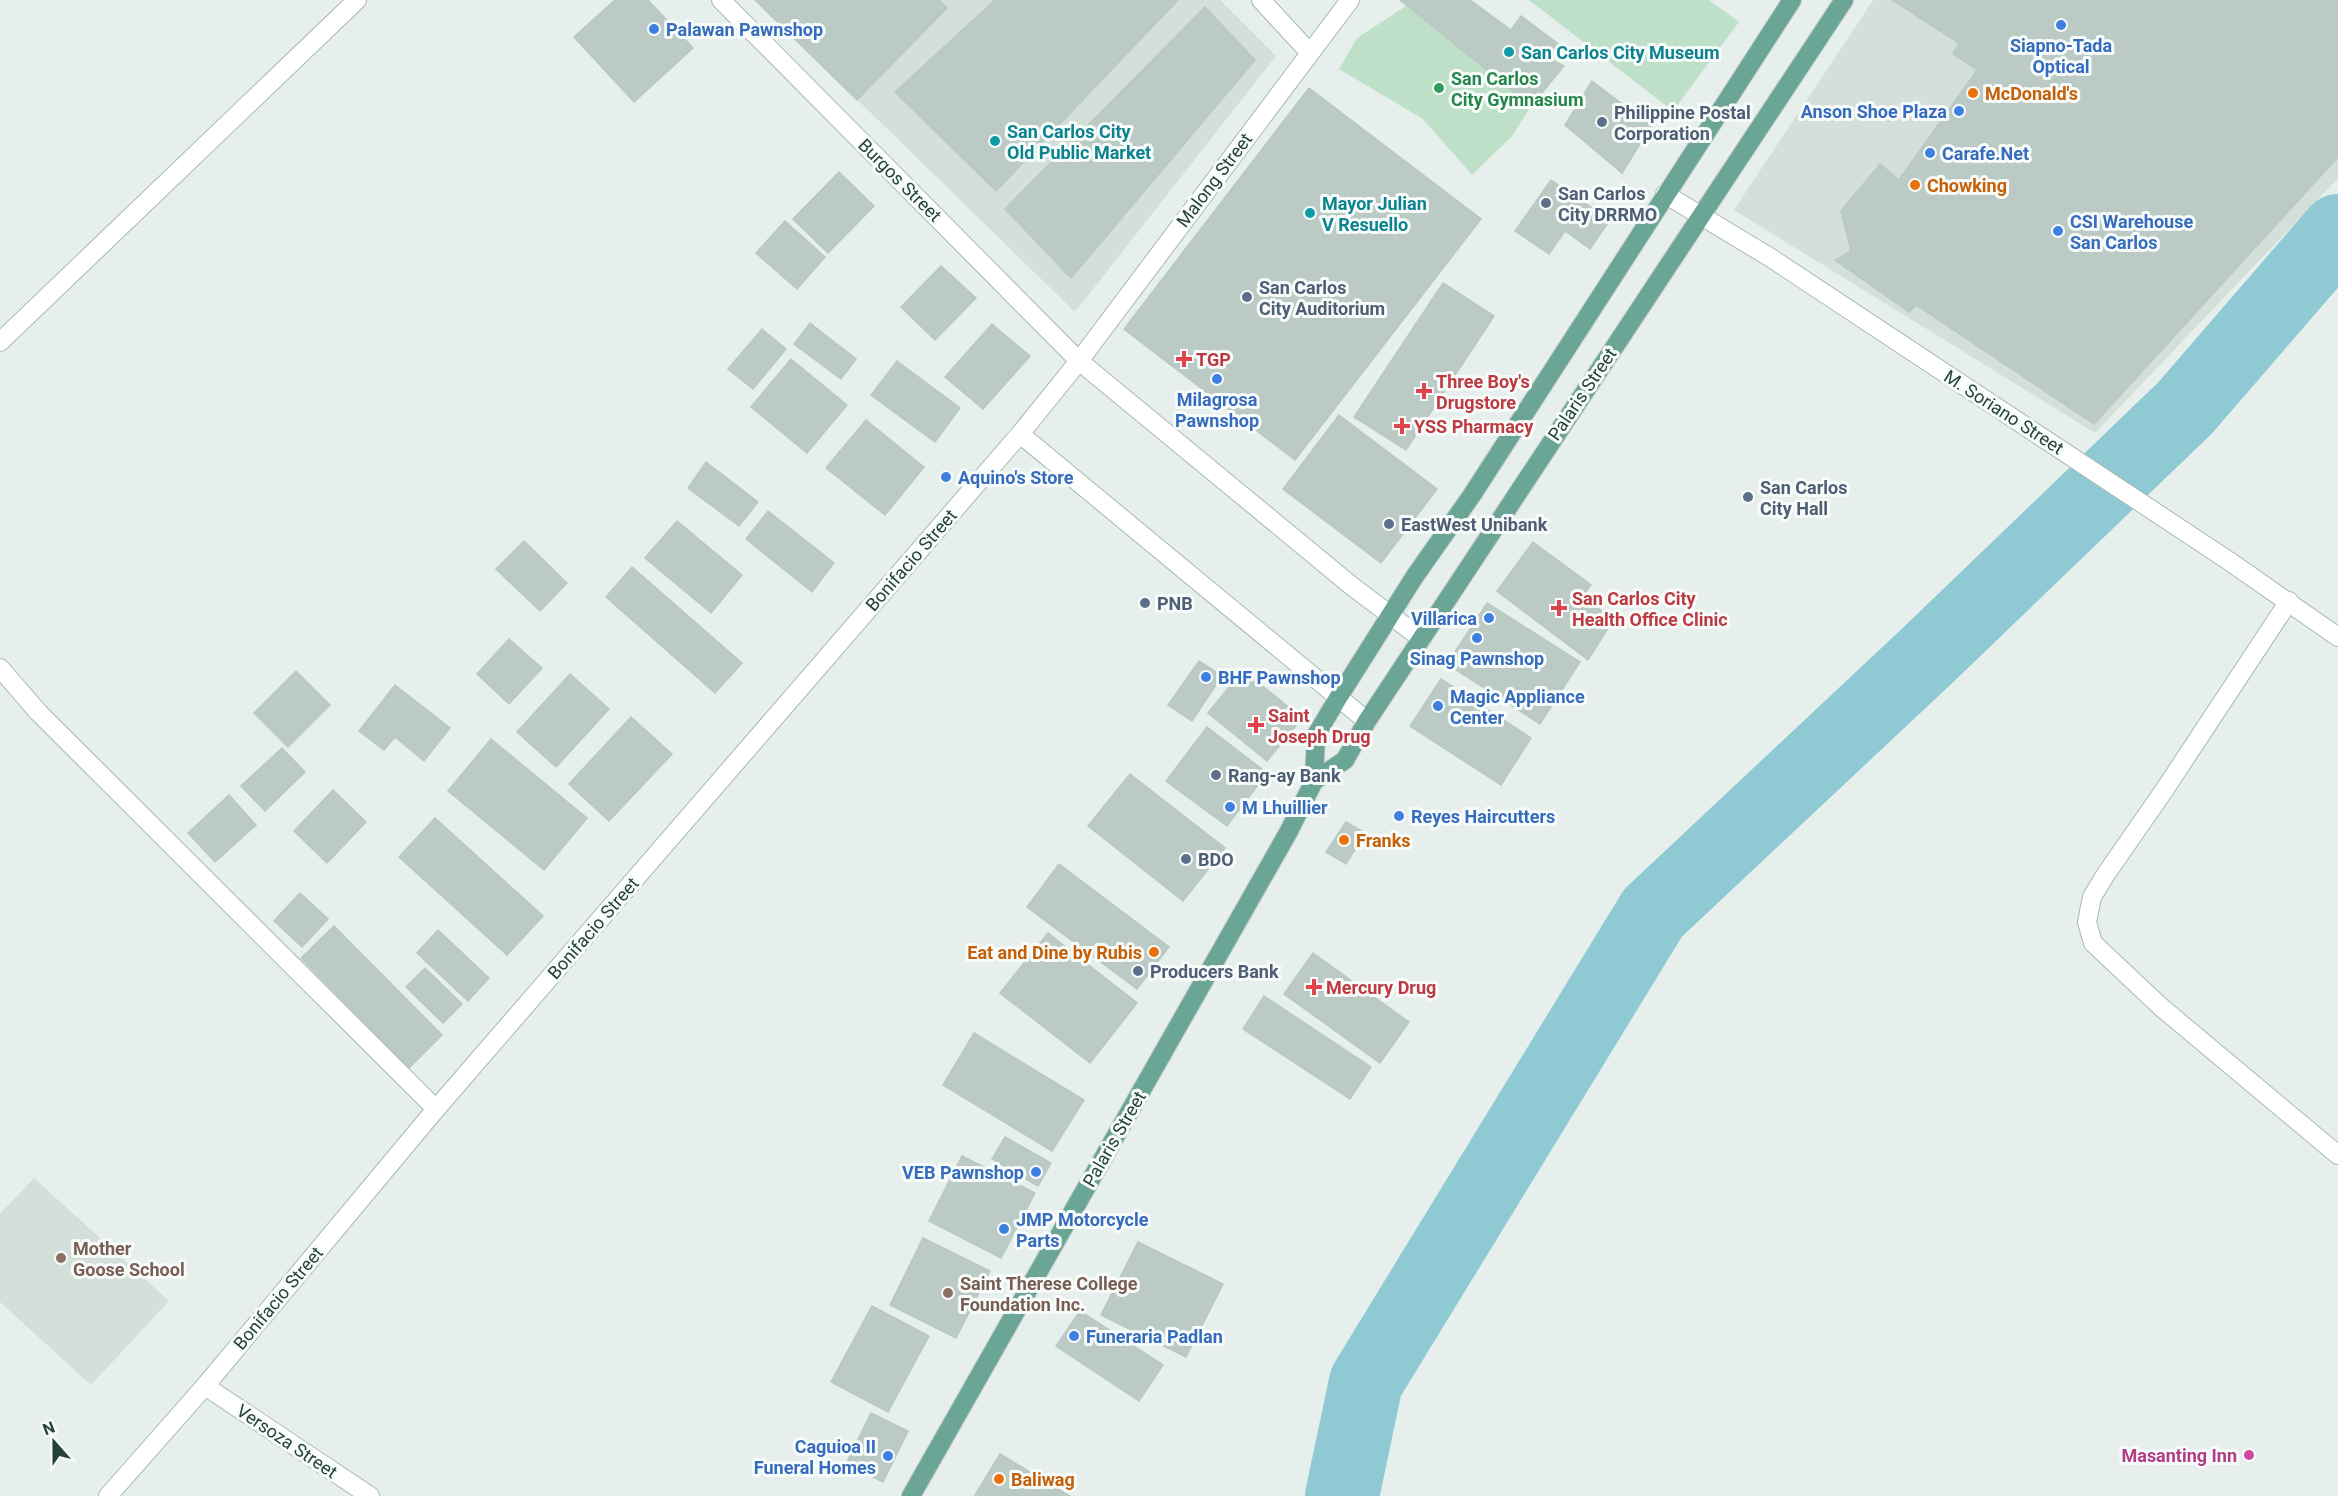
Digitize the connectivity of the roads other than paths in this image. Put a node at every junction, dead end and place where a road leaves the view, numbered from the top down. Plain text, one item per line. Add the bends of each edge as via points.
1 (357, 0) edge
2 (721, 0) edge
3 (1261, 0) edge
4 (1350, 0) edge
5 (1792, 0) edge
6 (1844, 0) edge
7 (1309, 52) junction
8 (1665, 194) junction
9 (1701, 214) junction
10 (0, 342) edge
11 (1079, 361) junction
12 (1020, 434) junction
13 (2289, 601) junction
14 (1390, 616) junction
15 (2338, 637) edge
16 (1422, 639) junction
17 (0, 668) edge
18 (1338, 698) junction
19 (1367, 721) junction
20 (1314, 782) junction
21 (436, 1109) junction
22 (2338, 1155) edge
23 (205, 1386) junction
24 (108, 1496) edge
25 (370, 1496) edge
26 (911, 1496) edge

1 - 10 street
2 - 11 street, Burgos Street
3 - 7 street
4 - 7 street, Malong Street
5 - 8 main road, Palaris Street
6 - 9 main road, Palaris Street
7 - 11 street, Malong Street
8 - 9 street, M. Soriano Street
8 - 14 main road, Palaris Street
9 - 13 street, M. Soriano Street
9 - 16 main road, Palaris Street
11 - 12 street, Bonifacio Street
11 - 14 street, Burgos Street
12 - 18 street
12 - 21 street, Bonifacio Street
13 - 15 street, M. Soriano Street
13 - 22 street via 2106,874 2092,897 2087,922 2093,943 2161,1007
14 - 16 street, Burgos Street
14 - 18 main road, Palaris Street
16 - 19 main road, Palaris Street
17 - 21 street via 38,712
18 - 19 street
18 - 20 main road, Palaris Street via 1316,735
19 - 20 main road, Palaris Street via 1345,760
20 - 26 main road, Palaris Street
21 - 23 street, Bonifacio Street
23 - 24 street, Bonifacio Street
23 - 25 street, Versoza Street

